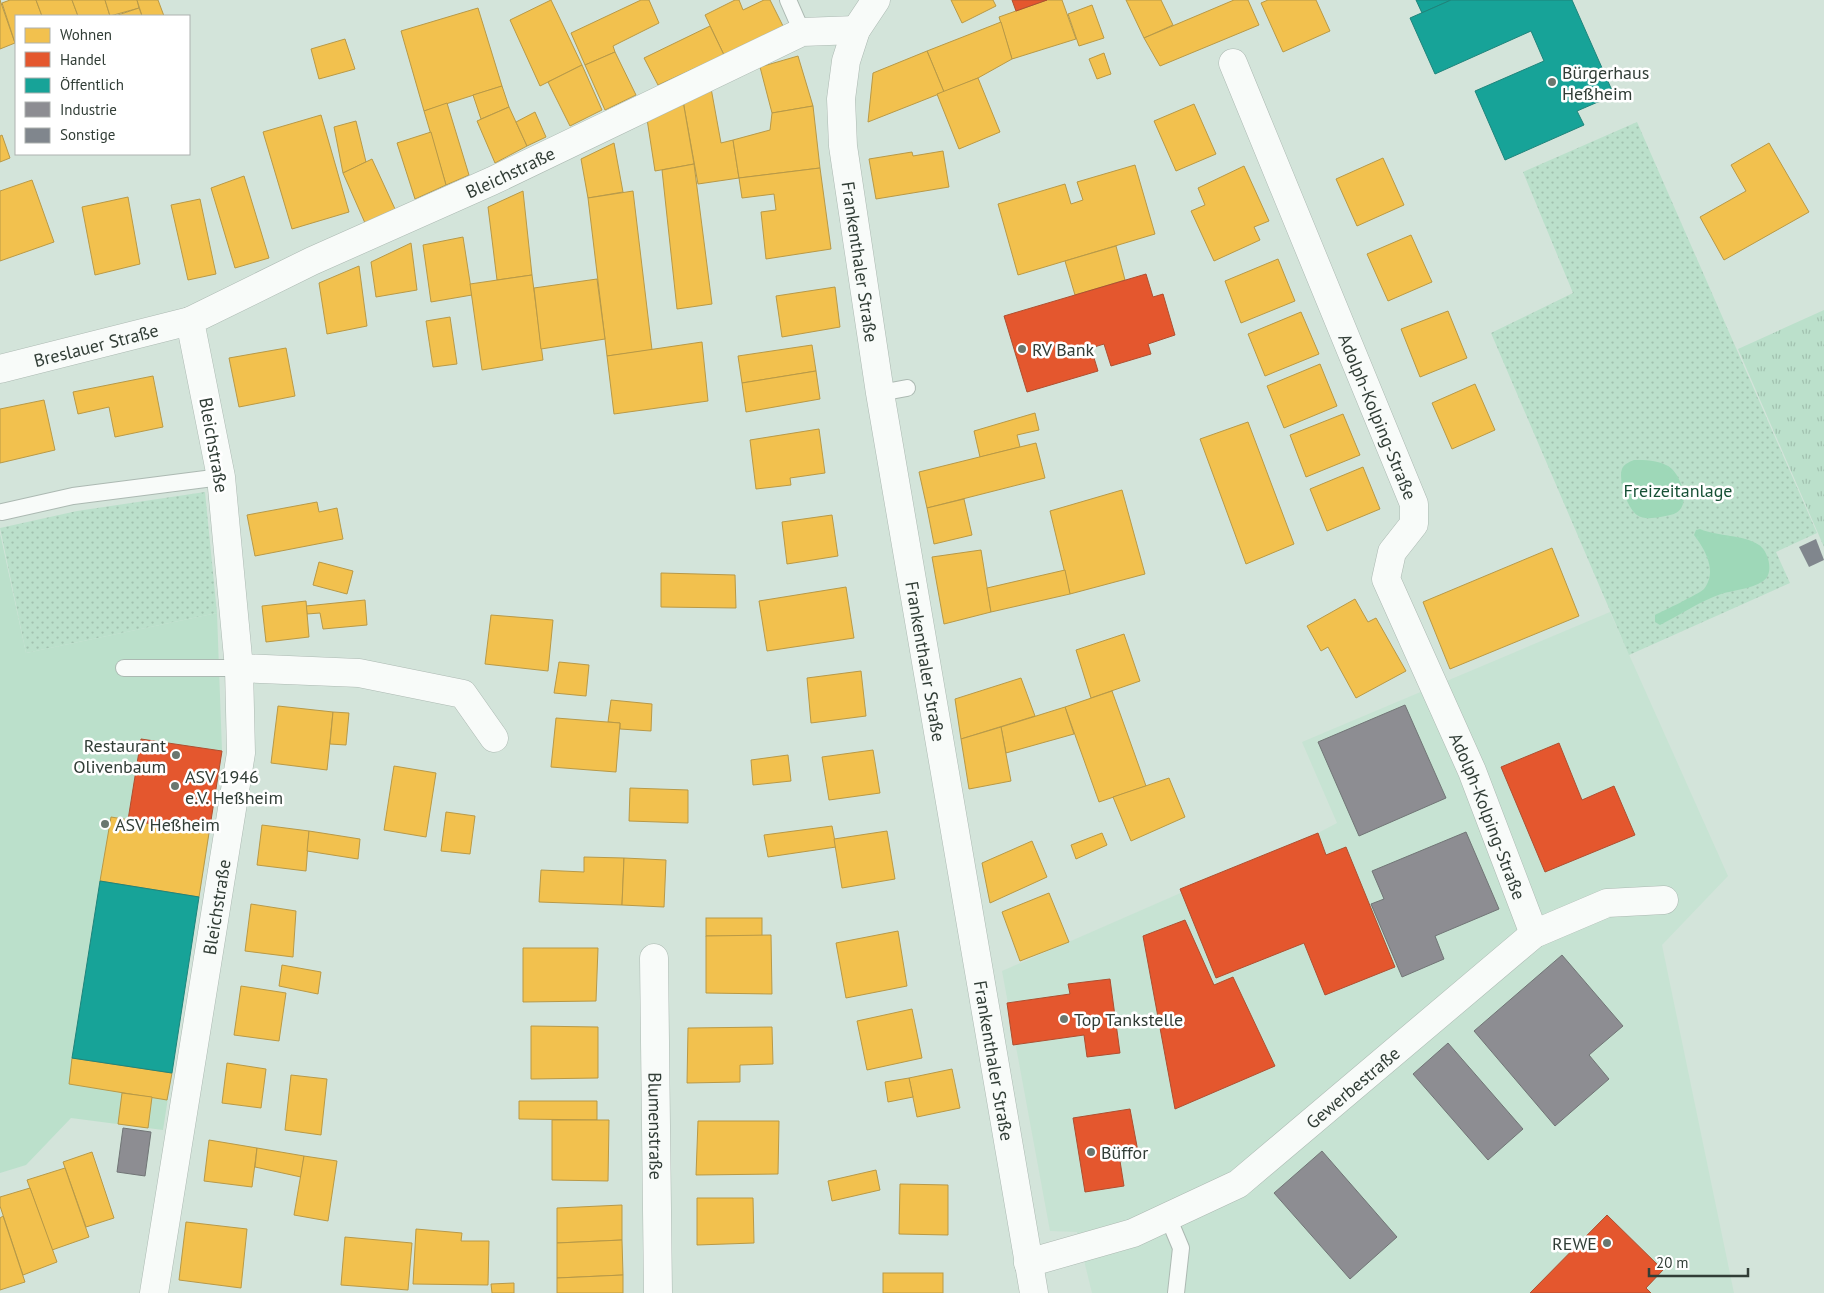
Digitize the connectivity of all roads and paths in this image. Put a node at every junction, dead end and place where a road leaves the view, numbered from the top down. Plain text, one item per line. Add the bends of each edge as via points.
1 (788, 0) edge
2 (876, 0) edge
3 (856, 30) junction
4 (802, 32) junction
5 (1233, 63) dead end
6 (190, 321) junction
7 (0, 369) edge
8 (907, 388) dead end
9 (880, 394) junction
10 (221, 477) junction
11 (2, 512) dead end
12 (124, 668) dead end
13 (239, 668) junction
14 (494, 738) dead end
15 (1664, 900) dead end
16 (1534, 934) junction
17 (654, 958) dead end
18 (1168, 1217) junction
19 (1028, 1263) junction
20 (154, 1293) edge
21 (658, 1293) edge
22 (1034, 1293) edge
23 (1176, 1293) edge

1 - 4 lane
2 - 3 street, Frankenthaler Straße
3 - 4 street, Bleichstraße
3 - 9 street, Frankenthaler Straße via 846,61 841,99 843,146
4 - 6 street, Bleichstraße
5 - 16 street, Adolph-Kolping-Straße via 1414,504 1414,524 1392,552 1386,580 1472,771
6 - 7 street, Breslauer Straße
6 - 10 street, Bleichstraße
8 - 9 lane
9 - 19 street, Frankenthaler Straße
10 - 11 lane via 73,496
10 - 13 street, Bleichstraße
12 - 13 lane
13 - 14 street via 359,673 463,694
13 - 20 street, Bleichstraße via 241,754
15 - 16 street, Gewerbestraße via 1607,903
16 - 18 street, Gewerbestraße via 1238,1184
17 - 21 street, Blumenstraße
18 - 19 street, Gewerbestraße via 1133,1233
18 - 23 lane via 1181,1248
19 - 22 street, Frankenthaler Straße

